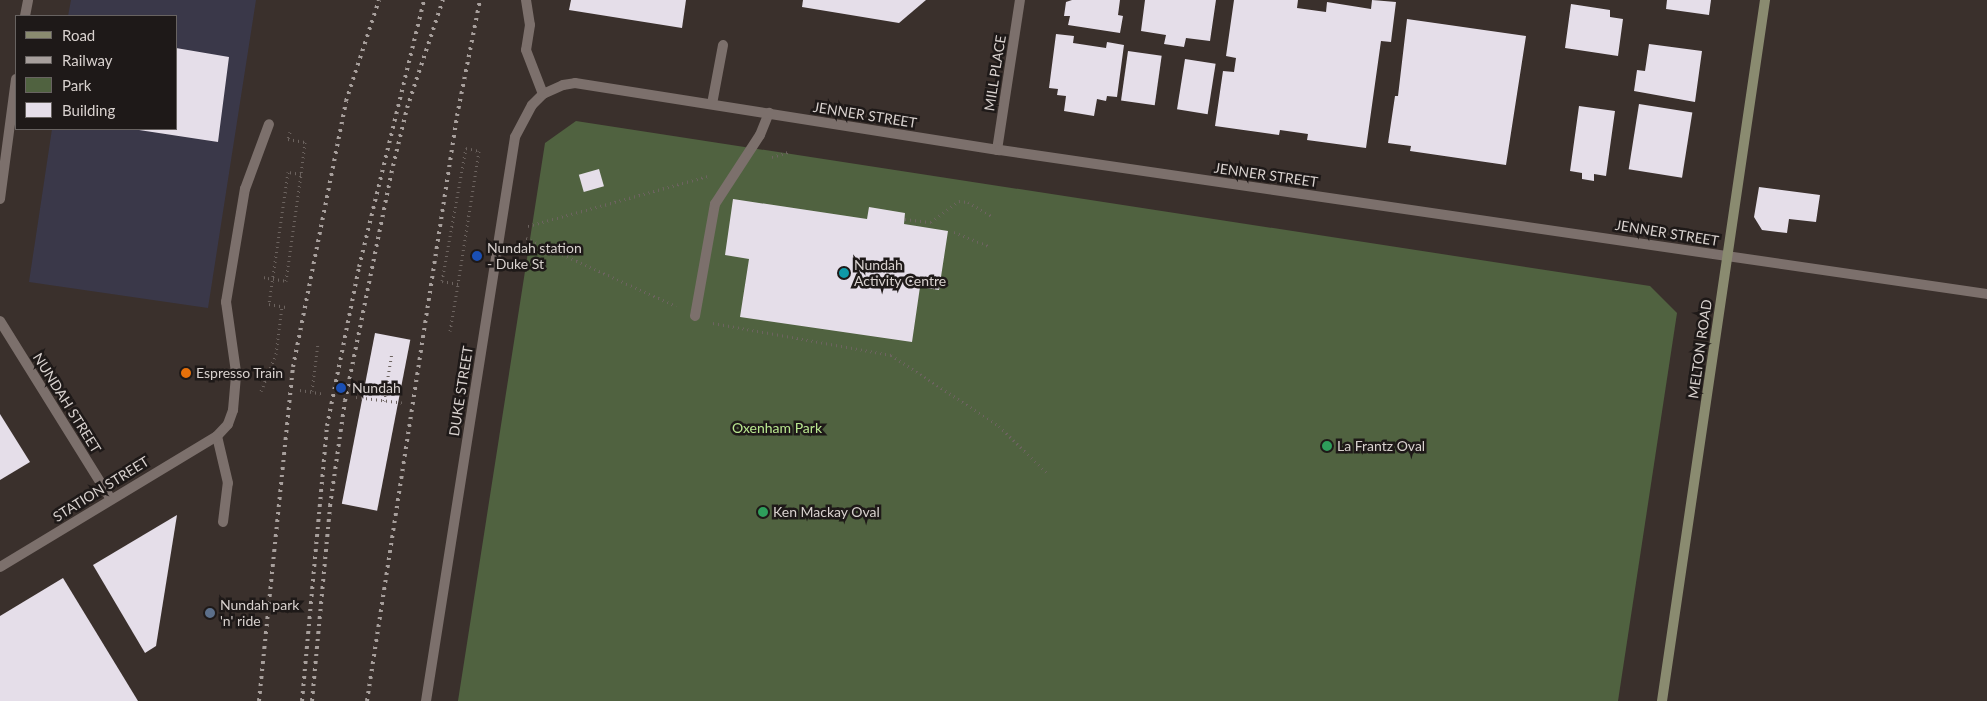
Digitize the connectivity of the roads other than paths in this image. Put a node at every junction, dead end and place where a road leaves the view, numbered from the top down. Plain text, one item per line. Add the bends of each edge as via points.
1 (28, 0) edge
2 (526, 0) edge
3 (1020, 0) edge
4 (1765, 0) edge
5 (25, 15) edge
6 (723, 45) dead end
7 (15, 86) edge
8 (543, 94) junction
9 (712, 104) junction
10 (0, 111) edge
11 (11, 112) junction
12 (769, 114) junction
13 (269, 124) dead end
14 (997, 150) junction
15 (0, 199) edge
16 (1727, 256) junction
17 (1987, 294) edge
18 (696, 316) road end
19 (0, 322) edge
20 (217, 436) junction
21 (111, 499) junction
22 (223, 522) dead end
23 (0, 567) edge
24 (426, 701) edge
25 (1662, 701) edge

1 - 5 street
2 - 8 street via 530,25 526,50
3 - 14 street, MILL PLACE
4 - 16 street, MELTON ROAD
6 - 9 street
7 - 11 street
8 - 9 street, JENNER STREET via 575,83
8 - 24 street, DUKE STREET via 521,122 515,137
9 - 12 street, JENNER STREET
10 - 11 street
11 - 15 street
12 - 14 street, JENNER STREET
12 - 18 street via 760,135 715,204
13 - 20 street via 245,189 235,246 226,302 236,372 233,410 228,424
14 - 16 street, JENNER STREET
16 - 17 street, JENNER STREET
16 - 25 street, MELTON ROAD
19 - 21 street, NUNDAH STREET
20 - 21 street, STATION STREET
20 - 22 street via 228,483
21 - 23 street, STATION STREET

